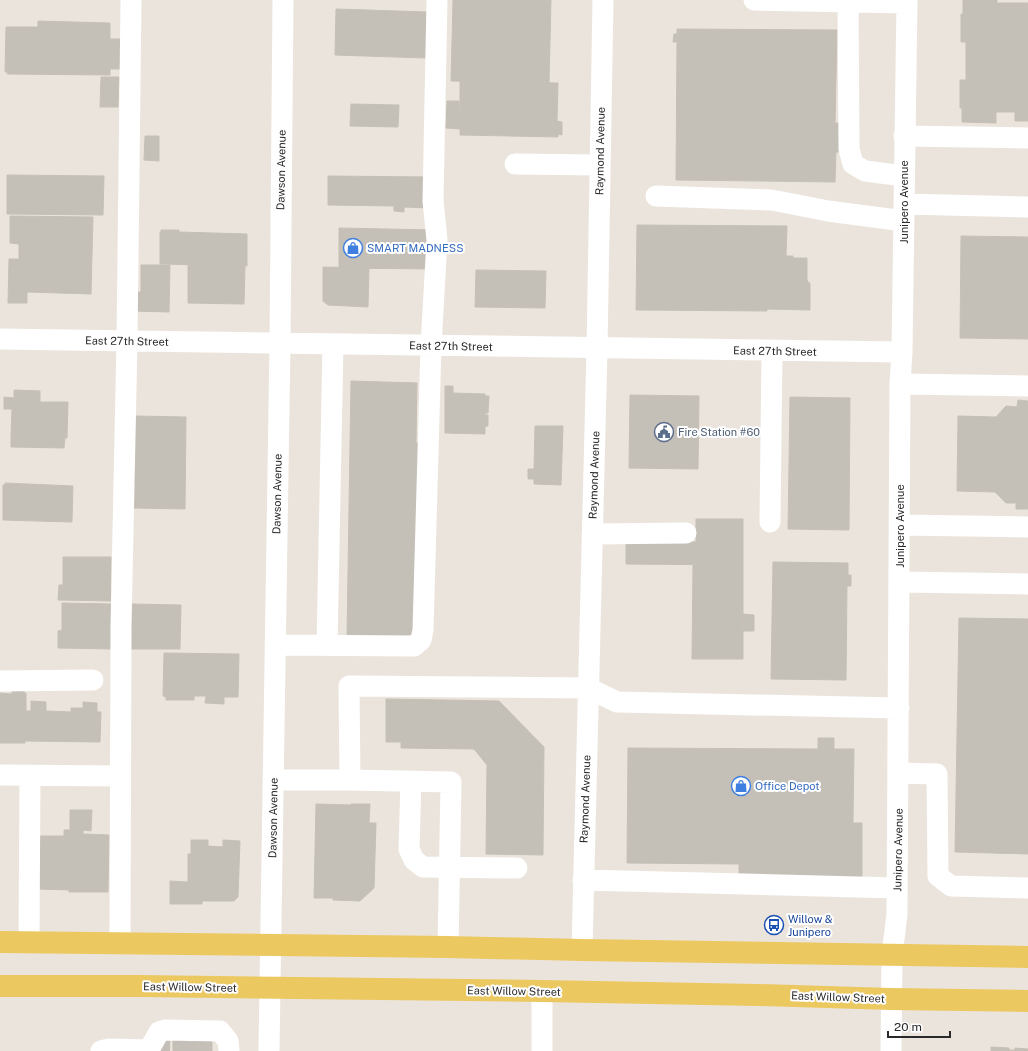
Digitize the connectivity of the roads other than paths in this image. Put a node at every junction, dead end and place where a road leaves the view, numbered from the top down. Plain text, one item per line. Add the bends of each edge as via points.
1 (131, 0) edge
2 (283, 0) edge
3 (437, 0) edge
4 (603, 0) edge
5 (754, 0) edge
6 (906, 1) edge
7 (848, 2) junction
8 (904, 136) junction
9 (1028, 138) edge
10 (515, 164) dead end
11 (600, 165) junction
12 (904, 176) junction
13 (656, 196) dead end
14 (1028, 207) edge
15 (904, 213) junction
16 (0, 339) edge
17 (128, 341) junction
18 (280, 343) junction
19 (333, 344) junction
20 (431, 346) junction
21 (597, 348) junction
22 (772, 351) junction
23 (902, 352) junction
24 (900, 384) junction
25 (1028, 386) edge
26 (770, 522) dead end
27 (900, 525) junction
28 (1028, 527) edge
29 (686, 533) dead end
30 (592, 534) junction
31 (900, 582) junction
32 (1028, 584) edge
33 (275, 645) junction
34 (327, 645) junction
35 (93, 680) dead end
36 (0, 681) edge
37 (588, 688) junction
38 (899, 708) junction
39 (899, 773) junction
40 (0, 775) edge
41 (30, 776) junction
42 (120, 776) junction
43 (273, 780) junction
44 (350, 780) junction
45 (411, 781) junction
46 (449, 867) junction
47 (517, 868) dead end
48 (583, 880) junction
49 (897, 888) junction
50 (1028, 888) edge
51 (0, 942) edge
52 (29, 942) junction
53 (120, 943) junction
54 (271, 945) junction
55 (448, 947) junction
56 (582, 950) junction
57 (892, 955) junction
58 (1028, 957) edge
59 (0, 986) edge
60 (271, 988) junction
61 (542, 991) junction
62 (891, 999) junction
63 (1028, 1001) edge
64 (101, 1051) edge
65 (229, 1051) edge
66 (269, 1051) edge
67 (542, 1051) edge
68 (891, 1051) edge

1 - 17 street
2 - 18 street, Dawson Avenue
3 - 20 street via 433,201 437,240
4 - 11 street, Raymond Avenue
5 - 7 street
6 - 7 street
6 - 8 street, Junipero Avenue
7 - 12 street via 849,149 853,164 865,171
8 - 9 street
8 - 12 street, Junipero Avenue
10 - 11 street
11 - 21 street, Raymond Avenue
12 - 15 street, Junipero Avenue
13 - 15 street via 772,200 828,211
14 - 15 street
15 - 23 street, Junipero Avenue
16 - 17 street, East 27th Street
17 - 18 street, East 27th Street
17 - 42 street
18 - 19 street, East 27th Street
18 - 33 street, Dawson Avenue
19 - 20 street, East 27th Street
19 - 34 street
20 - 21 street, East 27th Street
20 - 34 street via 421,640 414,646
21 - 22 street, East 27th Street
21 - 30 street, Raymond Avenue
22 - 23 street, East 27th Street
22 - 26 street
23 - 24 street, Junipero Avenue
24 - 25 street
24 - 27 street, Junipero Avenue
27 - 28 street
27 - 31 street, Junipero Avenue
29 - 30 street
30 - 37 street, Raymond Avenue
31 - 32 street
31 - 38 street, Junipero Avenue
33 - 34 street
33 - 43 street, Dawson Avenue
35 - 36 street
37 - 38 street via 617,702
37 - 44 street via 349,686
37 - 48 street, Raymond Avenue
38 - 39 street, Junipero Avenue
39 - 49 street, Junipero Avenue
39 - 50 street via 937,774 938,876 951,886
40 - 41 street
41 - 42 street
41 - 52 street
42 - 53 street
43 - 44 street
43 - 54 street, Dawson Avenue
44 - 45 street
45 - 46 street via 409,849 414,860 423,867
45 - 46 street via 451,782
46 - 47 street
46 - 55 street
48 - 49 street
48 - 56 street, Raymond Avenue
49 - 57 street, Junipero Avenue via 898,914
51 - 52 main road
52 - 53 main road
53 - 54 main road
54 - 55 main road
54 - 60 street, Dawson Avenue
55 - 56 main road
56 - 57 main road
57 - 58 main road
57 - 62 street, Junipero Avenue
59 - 60 main road, East Willow Street
60 - 61 main road, East Willow Street
60 - 66 street, Dawson Avenue
61 - 62 main road, East Willow Street
61 - 67 street
62 - 63 main road, East Willow Street
62 - 68 street, Junipero Avenue
64 - 65 street via 149,1050 159,1032 165,1030 220,1031 228,1041

